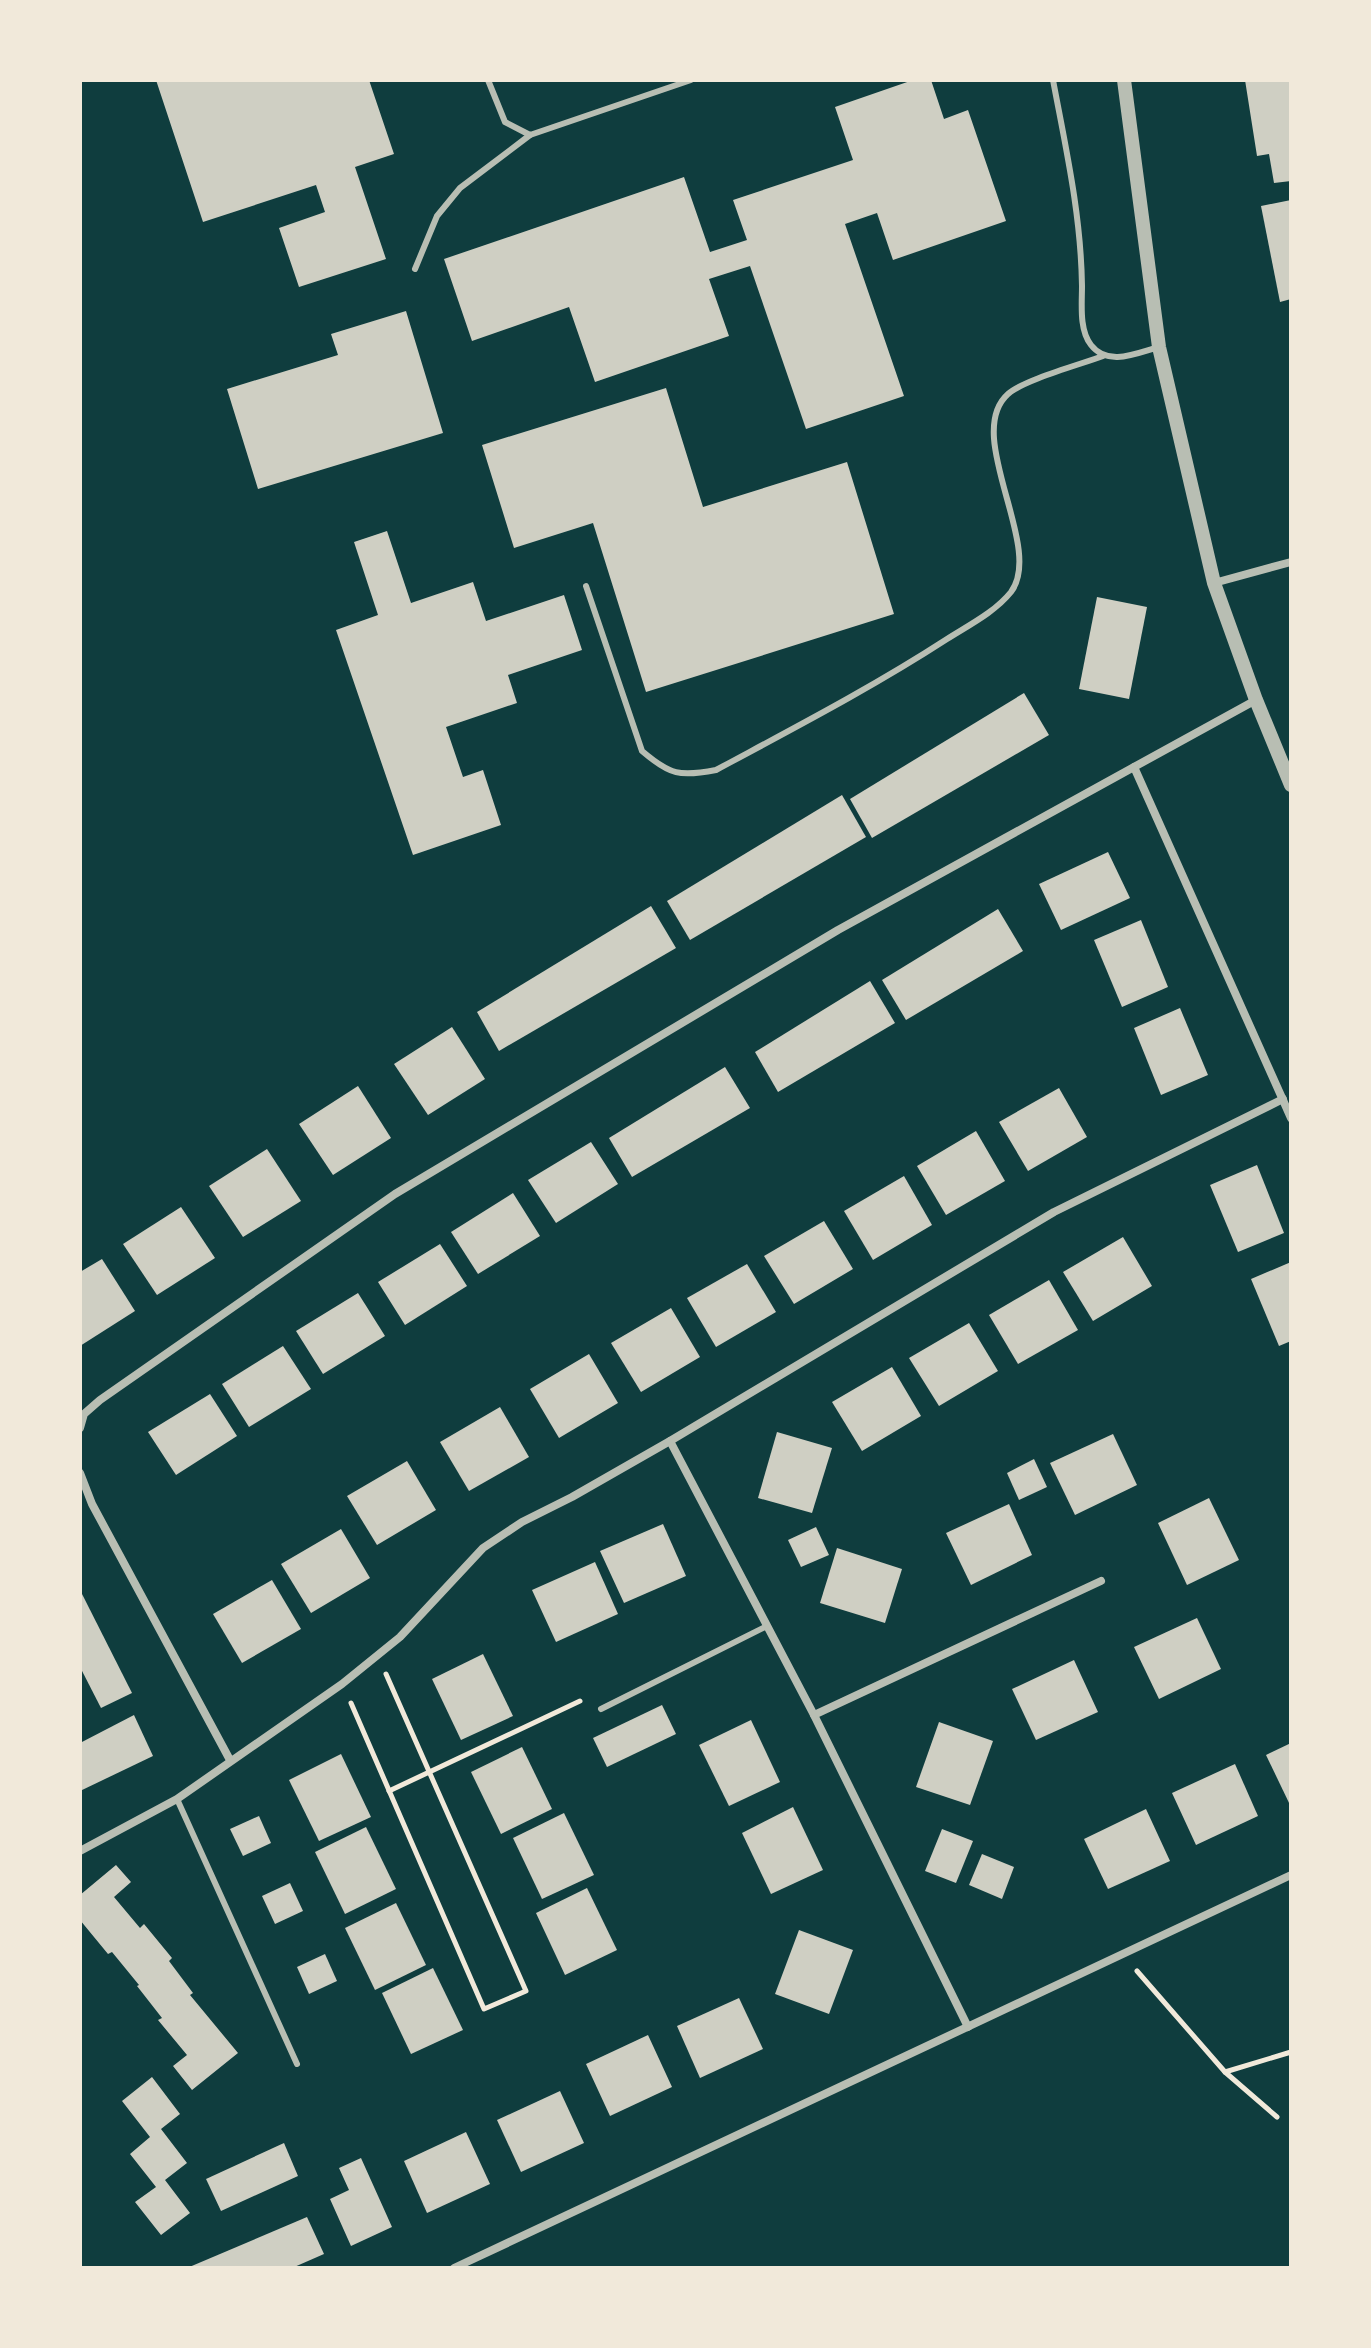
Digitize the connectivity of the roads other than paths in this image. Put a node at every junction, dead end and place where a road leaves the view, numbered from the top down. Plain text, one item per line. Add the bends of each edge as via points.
1 (488, 80) edge
2 (691, 80) edge
3 (1053, 80) edge
4 (1124, 80) edge
5 (530, 135) junction
6 (415, 269) dead end
7 (1159, 347) junction
8 (1103, 356) junction
9 (1291, 562) edge
10 (1214, 583) junction
11 (586, 586) dead end
12 (1256, 700) junction
13 (1134, 767) junction
14 (1291, 785) edge
15 (1283, 1099) junction
16 (1291, 1118) edge
17 (80, 1428) edge
18 (670, 1441) junction
19 (80, 1473) edge
20 (1101, 1581) dead end
21 (767, 1626) junction
22 (601, 1709) road end
23 (814, 1715) junction
24 (230, 1760) junction
25 (177, 1799) junction
26 (80, 1851) edge
27 (1291, 1875) edge
28 (968, 2027) junction
29 (297, 2064) dead end
30 (454, 2268) edge

1 - 5 lane via 505,122
2 - 5 lane
3 - 8 lane via 1078,210 1082,319 1090,344
4 - 7 street
5 - 6 lane via 460,188 437,216
7 - 8 lane via 1121,358
7 - 10 street
8 - 11 lane via 1008,394 996,412 993,436 1018,552 1018,579 1011,592 992,610 880,682 716,770 691,775 664,769 642,751
9 - 10 street
10 - 12 street
12 - 13 street
12 - 14 street
13 - 15 street
13 - 17 street via 838,930 395,1194 100,1400 84,1414
15 - 16 street
15 - 18 street via 1054,1212
18 - 21 street
18 - 24 street via 483,1548 400,1637 342,1684
19 - 24 street
20 - 23 street
21 - 22 lane
21 - 23 street
23 - 28 street
24 - 25 street
25 - 26 street
25 - 29 lane
27 - 28 street
28 - 30 street

